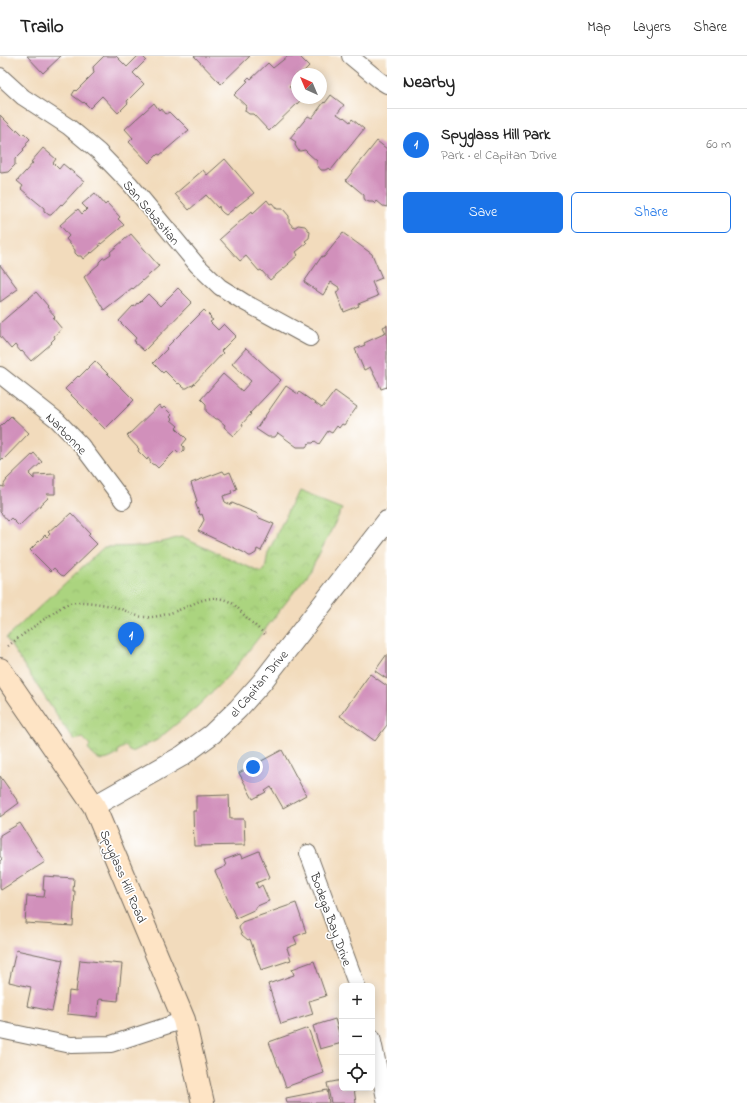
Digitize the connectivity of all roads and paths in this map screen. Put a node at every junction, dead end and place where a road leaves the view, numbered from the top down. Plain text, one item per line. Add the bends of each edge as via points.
1 (350, 56) edge
2 (0, 76) edge
3 (387, 85) edge
4 (310, 338) dead end
5 (0, 375) edge
6 (123, 501) dead end
7 (387, 521) edge
8 (266, 635) dead end
9 (8, 646) dead end
10 (0, 669) edge
11 (94, 806) junction
12 (308, 853) dead end
13 (356, 983) edge
14 (184, 1020) junction
15 (0, 1030) edge
16 (375, 1051) edge
17 (203, 1103) edge
18 (386, 1103) edge

1 - 3 street
2 - 4 street, San Sebastian via 23,98 69,127 99,152 130,184 196,265 220,286
5 - 6 street, Narbonne via 57,420 81,445
7 - 11 street, el Capitan Drive via 262,682 238,709 212,734 182,756
8 - 9 path via 235,605 223,599 208,598 174,612 143,617 116,606 82,602 70,603
10 - 11 main road, Spyglass Hill Road
11 - 14 main road, Spyglass Hill Road
12 - 13 street, Bodega Bay Drive
14 - 15 street via 111,1044 71,1045
14 - 17 main road, Spyglass Hill Road
16 - 18 street

